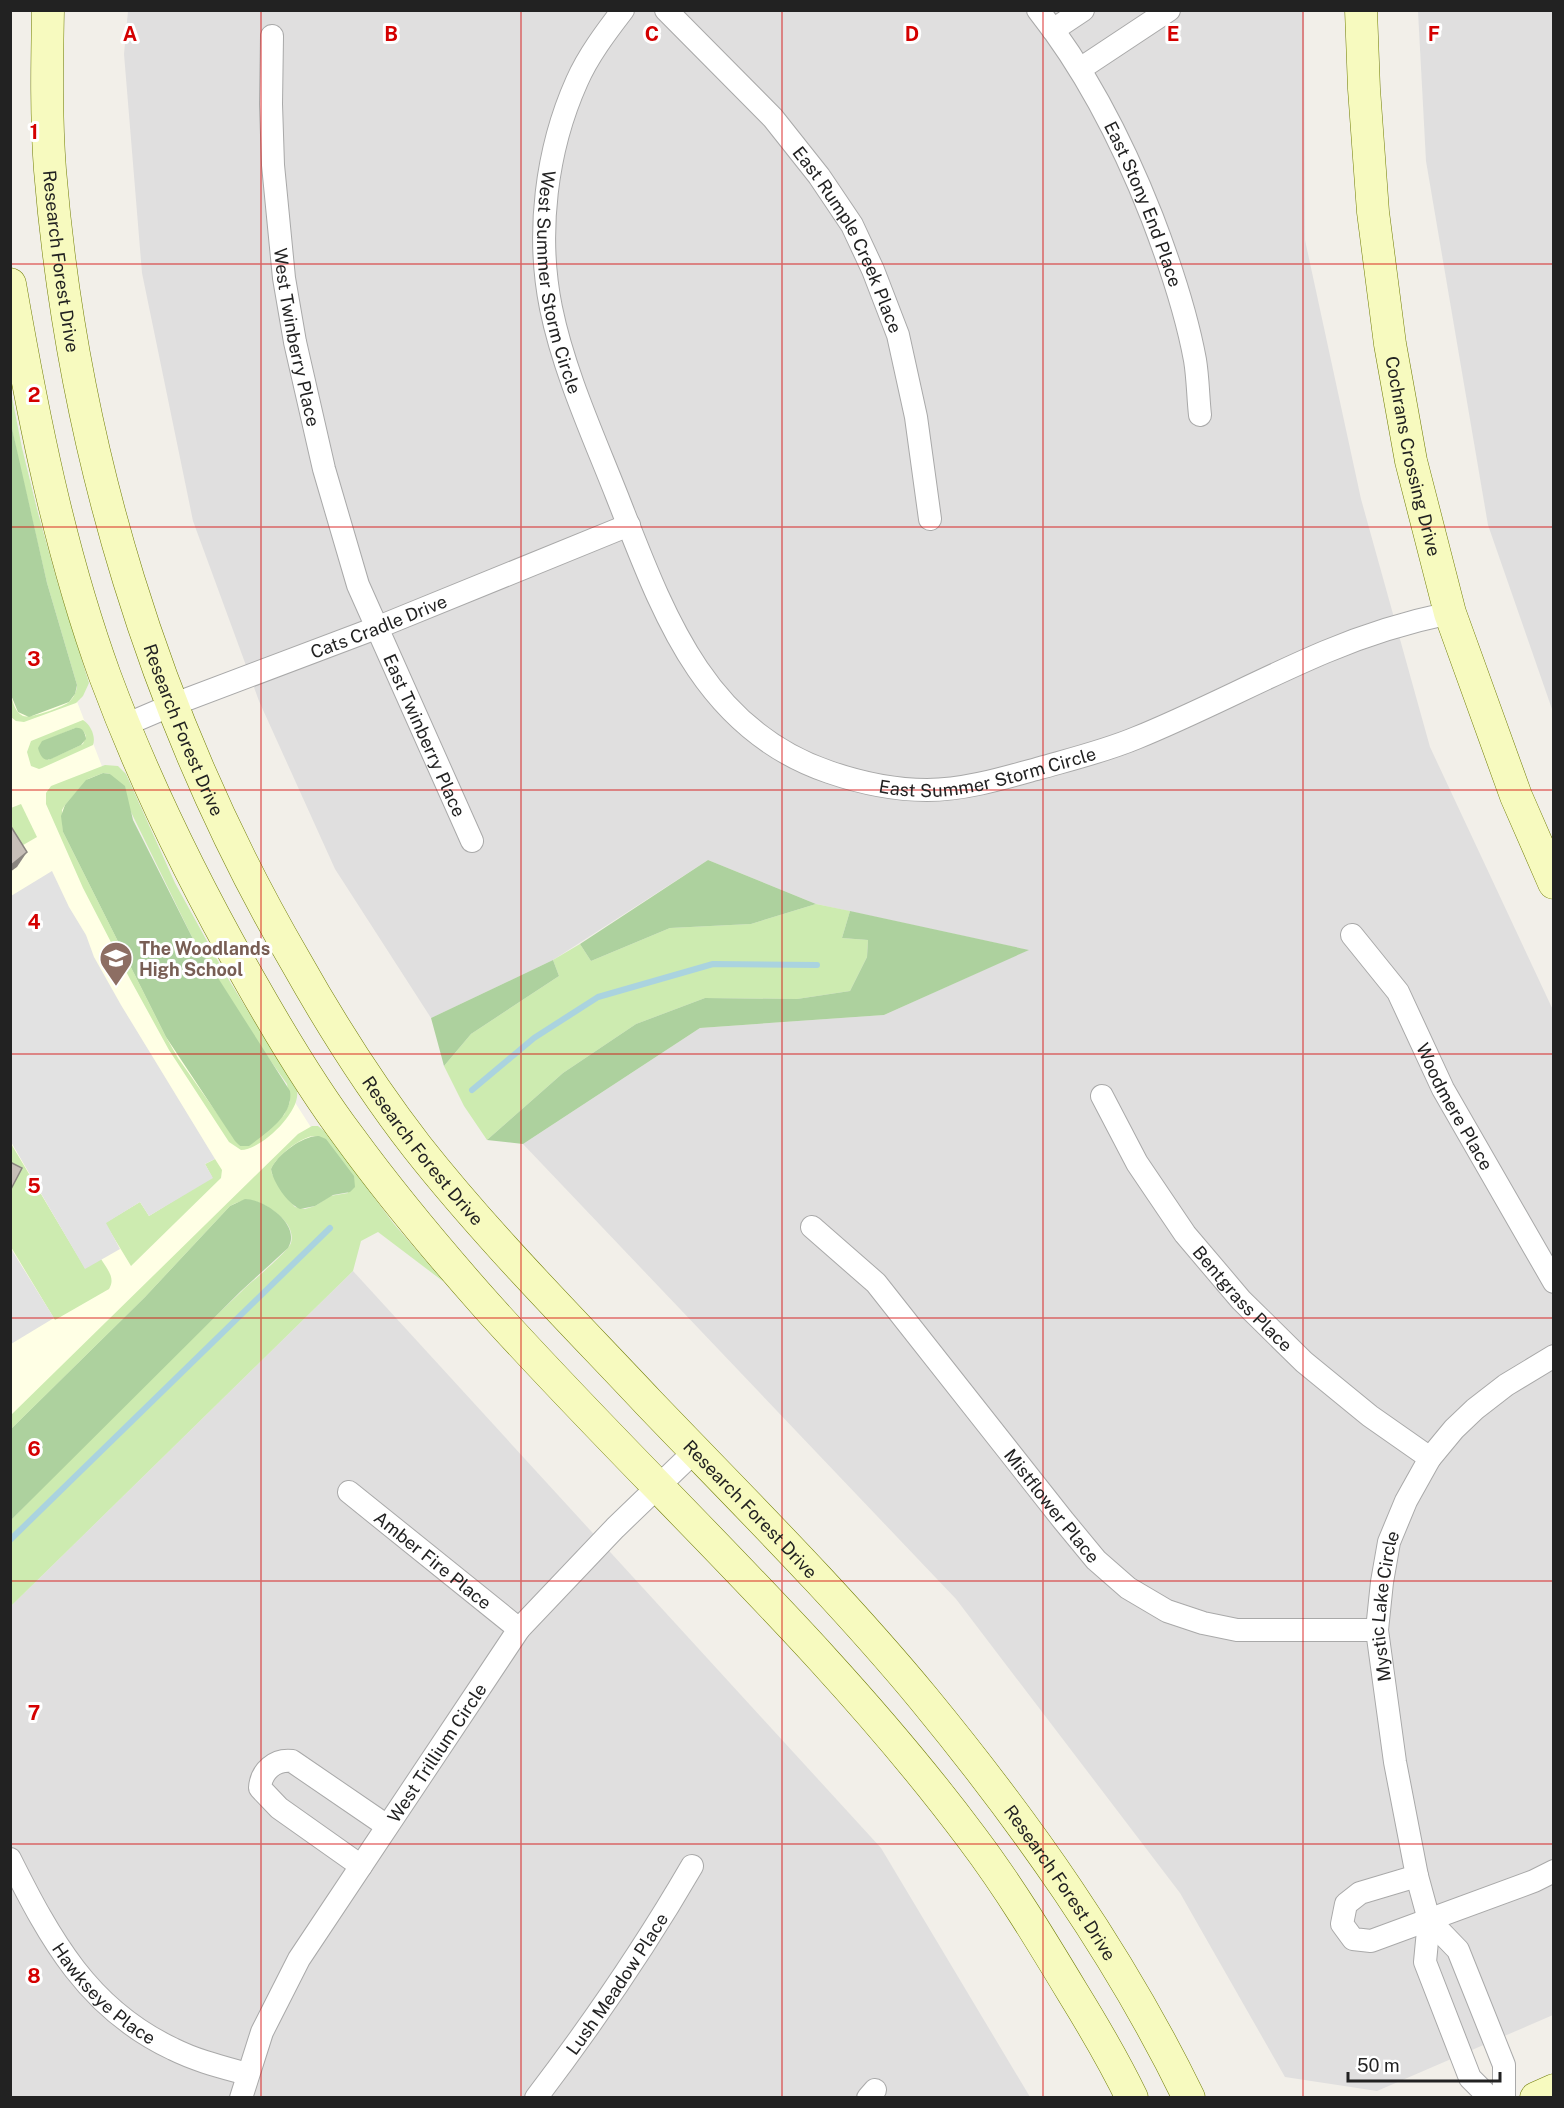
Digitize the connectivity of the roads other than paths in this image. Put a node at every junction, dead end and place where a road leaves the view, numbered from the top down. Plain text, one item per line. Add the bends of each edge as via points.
1 (48, 10) edge
2 (623, 10) edge
3 (666, 10) edge
4 (1038, 10) edge
5 (1083, 10) edge
6 (1169, 10) edge
7 (1361, 10) edge
8 (1053, 30) junction
9 (272, 36) dead end
10 (1080, 69) junction
11 (10, 284) edge
12 (1200, 415) dead end
13 (930, 519) dead end
14 (629, 525) junction
15 (1450, 613) junction
16 (376, 628) junction
17 (172, 705) junction
18 (125, 725) junction
19 (472, 841) dead end
20 (1554, 884) edge
21 (1352, 935) dead end
22 (1102, 1096) dead end
23 (812, 1227) dead end
24 (1554, 1282) edge
25 (1554, 1356) edge
26 (696, 1451) junction
27 (1430, 1458) junction
28 (659, 1487) junction
29 (349, 1492) dead end
30 (519, 1629) junction
31 (1377, 1630) junction
32 (387, 1826) junction
33 (10, 1859) edge
34 (361, 1866) junction
35 (692, 1866) dead end
36 (1554, 1871) edge
37 (1417, 1876) junction
38 (1429, 1920) junction
39 (247, 2074) junction
40 (1554, 2090) edge
41 (241, 2097) edge
42 (536, 2097) edge
43 (1131, 2097) edge
44 (1189, 2097) edge
45 (1490, 2097) edge
46 (1504, 2097) edge
47 (1536, 2097) edge

1 - 17 main road, Research Forest Drive via 50,167 78,384 105,500
2 - 14 street, West Summer Storm Circle via 593,51 566,110 552,156 545,233 551,308 563,355
3 - 13 street, East Rumple Creek Place via 774,118 852,225 898,335 916,417
4 - 8 street, East Stony End Place
5 - 8 street
6 - 10 street
7 - 15 main road, Cochrans Crossing Drive via 1373,212 1390,344 1411,461
8 - 10 street, East Stony End Place
9 - 16 street, West Twinberry Place via 274,176 295,342 324,469 358,585
10 - 12 street, East Stony End Place via 1108,118 1165,251 1183,303 1196,362
11 - 18 main road via 29,394 57,515 101,662
14 - 15 street, East Summer Storm Circle via 688,655 731,711 755,734 808,765 890,788 929,790 974,785 1089,754 1134,739 1327,651 1380,631
14 - 16 street, Cats Cradle Drive
15 - 20 main road, Cochrans Crossing Drive via 1516,796
16 - 17 street, Cats Cradle Drive
16 - 19 street, East Twinberry Place
17 - 18 street, Cats Cradle Drive
17 - 26 main road, Research Forest Drive via 217,811 266,911 388,1108 527,1274
18 - 28 main road via 172,834 221,930 275,1026 340,1125 382,1183 490,1309
21 - 24 street, Woodmere Place via 1398,992 1443,1089
22 - 27 street, Bentgrass Place via 1137,1163 1185,1234 1241,1300 1304,1362
23 - 31 street, Mistflower Place via 876,1283 1096,1560 1128,1588 1167,1611 1237,1630
25 - 27 street, Mystic Lake Circle via 1475,1408
26 - 28 street, West Trillium Circle
26 - 44 main road, Research Forest Drive via 916,1689 1012,1811 1082,1910 1160,2039
27 - 31 street, Mystic Lake Circle via 1389,1542
28 - 30 street, West Trillium Circle
28 - 43 main road via 891,1736 973,1839 1039,1936
29 - 30 street, Amber Fire Place
30 - 32 street, West Trillium Circle
31 - 37 street, Mystic Lake Circle via 1395,1762
32 - 34 street, West Trillium Circle
32 - 34 street via 292,1761 283,1760 260,1780 260,1788 279,1808
33 - 39 street, Hawkseye Place via 63,1954 101,2000 173,2049
34 - 39 street, West Trillium Circle via 299,1959 262,2032
35 - 42 street, Lush Meadow Place via 620,1981
36 - 38 street
37 - 38 street, Mystic Lake Circle
37 - 38 street via 1360,1893 1346,1904 1342,1924 1353,1940 1371,1941
38 - 45 street, Mystic Lake Circle via 1425,1962 1470,2078
38 - 46 street, Mystic Lake Circle via 1458,1950 1504,2065
39 - 41 street, West Trillium Circle
40 - 47 main road

